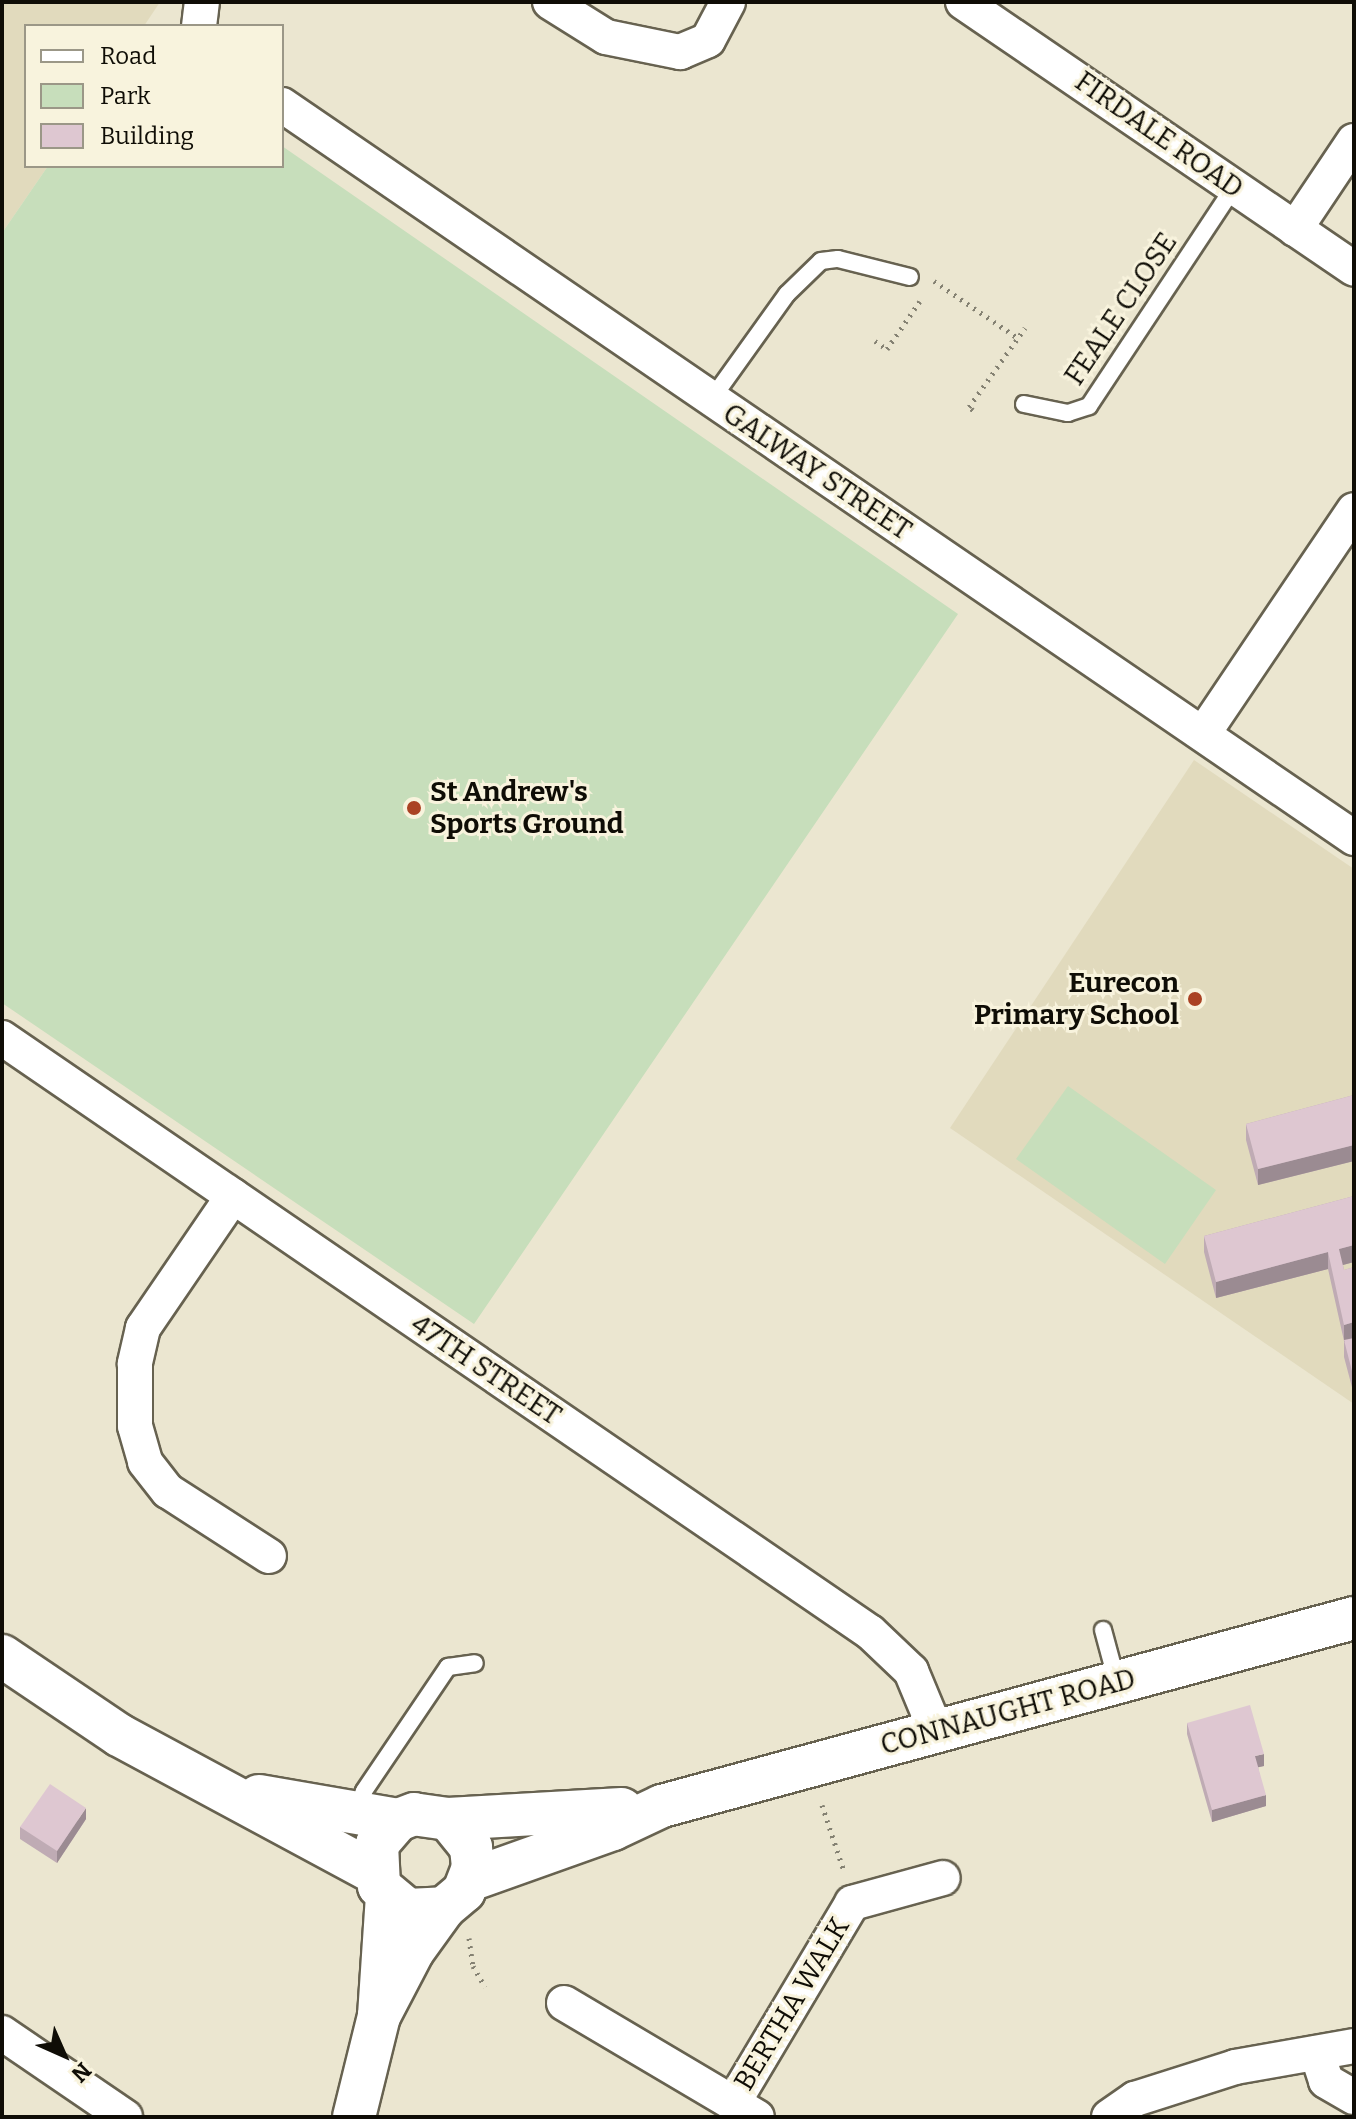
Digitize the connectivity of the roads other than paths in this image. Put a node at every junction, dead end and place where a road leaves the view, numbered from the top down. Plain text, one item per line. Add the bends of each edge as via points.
1 (202, 2) edge
2 (550, 2) edge
3 (728, 2) edge
4 (963, 2) edge
5 (1010, 14) edge
6 (199, 24) edge
7 (284, 106) edge
8 (1354, 141) edge
9 (1234, 187) junction
10 (1295, 229) junction
11 (1354, 269) edge
12 (910, 277) dead end
13 (711, 400) junction
14 (1024, 404) dead end
15 (1354, 510) edge
16 (1203, 734) junction
17 (1354, 838) edge
18 (2, 1038) edge
19 (233, 1196) junction
20 (269, 1556) dead end
21 (1354, 1618) edge
22 (1103, 1630) dead end
23 (2, 1656) edge
24 (475, 1663) dead end
25 (1117, 1682) junction
26 (936, 1731) junction
27 (222, 1790) junction
28 (662, 1806) junction
29 (356, 1813) junction
30 (448, 1819) junction
31 (398, 1820) junction
32 (943, 1878) dead end
33 (381, 1885) junction
34 (462, 1905) junction
35 (564, 2003) dead end
36 (379, 2016) junction
37 (2, 2033) edge
38 (1354, 2046) edge
39 (1317, 2053) junction
40 (1354, 2097) edge
41 (745, 2110) edge
42 (125, 2117) edge
43 (354, 2117) edge
44 (1109, 2117) edge

1 - 6 street
2 - 3 street via 606,37 680,52 708,40
4 - 5 street, FIRDALE ROAD
5 - 9 street, FIRDALE ROAD
7 - 13 street, GALWAY STREET
8 - 10 street
9 - 10 street, FIRDALE ROAD
9 - 14 lane, FEALE CLOSE via 1089,406 1068,413
10 - 11 street, FIRDALE ROAD
12 - 13 lane via 838,259 821,261 787,294
13 - 16 street, GALWAY STREET
15 - 16 street
16 - 17 street, GALWAY STREET
18 - 19 street, 47TH STREET
19 - 20 street via 143,1328 135,1364 135,1426 145,1462 168,1491
19 - 26 street, 47TH STREET via 870,1632 911,1671
21 - 25 street, CONNAUGHT ROAD
22 - 25 lane
23 - 27 street via 119,1735
24 - 29 lane via 448,1667 364,1791
25 - 26 street, CONNAUGHT ROAD
26 - 28 street, CONNAUGHT ROAD
27 - 29 street
27 - 33 street
28 - 30 street, CONNAUGHT ROAD
28 - 34 street, CONNAUGHT ROAD
29 - 31 street
30 - 31 street via 414,1814
30 - 34 street via 471,1847
31 - 33 street via 377,1844
32 - 41 street, BERTHA WALK via 852,1903
33 - 34 street via 408,1910
33 - 36 street
34 - 36 street via 413,1951
35 - 41 street
36 - 43 street
37 - 42 street
38 - 39 street
39 - 40 street via 1326,2081
39 - 44 street via 1235,2067 1135,2099

